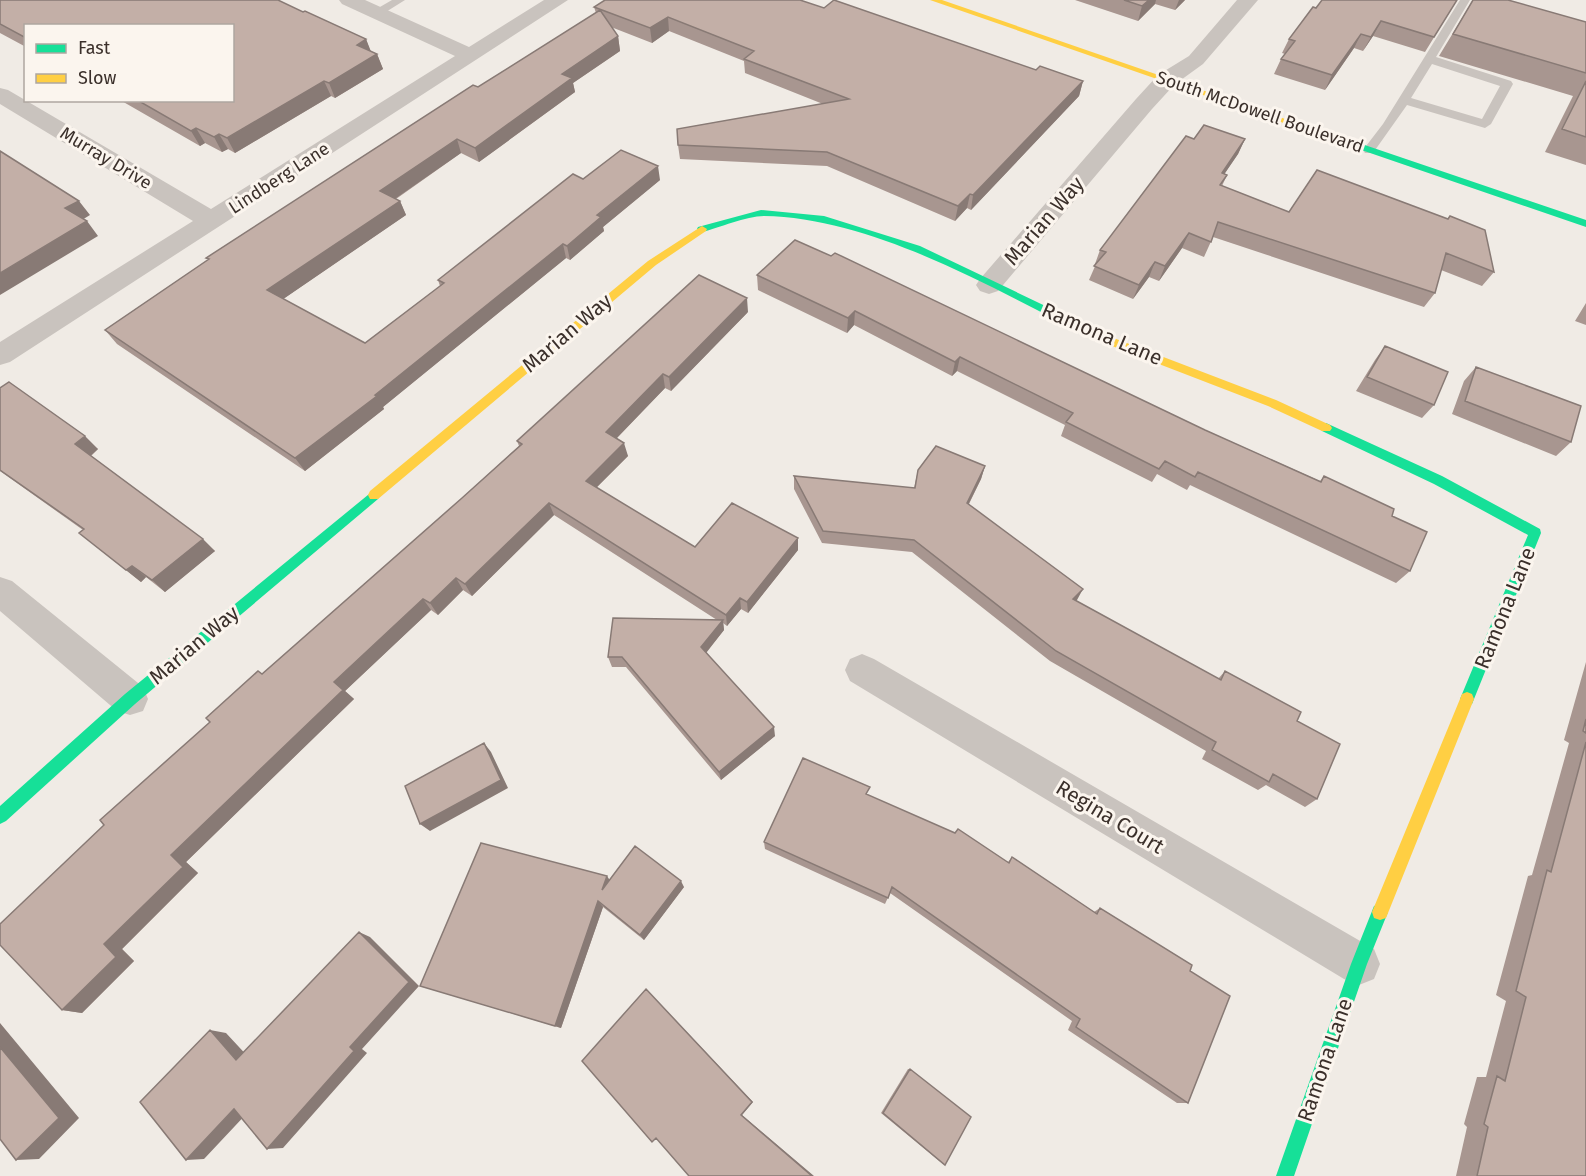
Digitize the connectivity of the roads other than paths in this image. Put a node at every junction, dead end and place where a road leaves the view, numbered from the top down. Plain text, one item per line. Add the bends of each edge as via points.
1 (349, 0) edge
2 (400, 0) edge
3 (558, 0) edge
4 (934, 0) edge
5 (1248, 0) edge
6 (1465, 0) edge
7 (377, 13) junction
8 (469, 55) junction
9 (1429, 59) junction
10 (1166, 80) junction
11 (0, 95) edge
12 (1404, 100) junction
13 (1369, 150) junction
14 (212, 221) junction
15 (1586, 224) edge
16 (989, 285) junction
17 (0, 355) edge
18 (0, 591) edge
19 (862, 670) dead end
20 (130, 699) junction
21 (0, 816) edge
22 (1359, 964) junction
23 (1285, 1176) edge

1 - 7 street
2 - 7 lane
3 - 8 street, Lindberg Lane
4 - 10 street, South McDowell Boulevard
5 - 10 street, Marian Way via 1196,60
6 - 9 lane
7 - 8 street
8 - 14 street, Lindberg Lane
9 - 12 lane
9 - 12 lane via 1507,84 1485,124
10 - 13 street, South McDowell Boulevard
10 - 16 street, Marian Way
11 - 14 street, Murray Drive
12 - 13 lane
13 - 15 street, South McDowell Boulevard
14 - 17 street, Lindberg Lane
16 - 20 street, Marian Way via 916,248 824,219 761,213 698,230 634,278
16 - 22 street, Ramona Lane via 1094,334 1272,403 1438,480 1535,533
18 - 20 street
19 - 22 street, Regina Court
20 - 21 street, Marian Way
22 - 23 street, Ramona Lane

